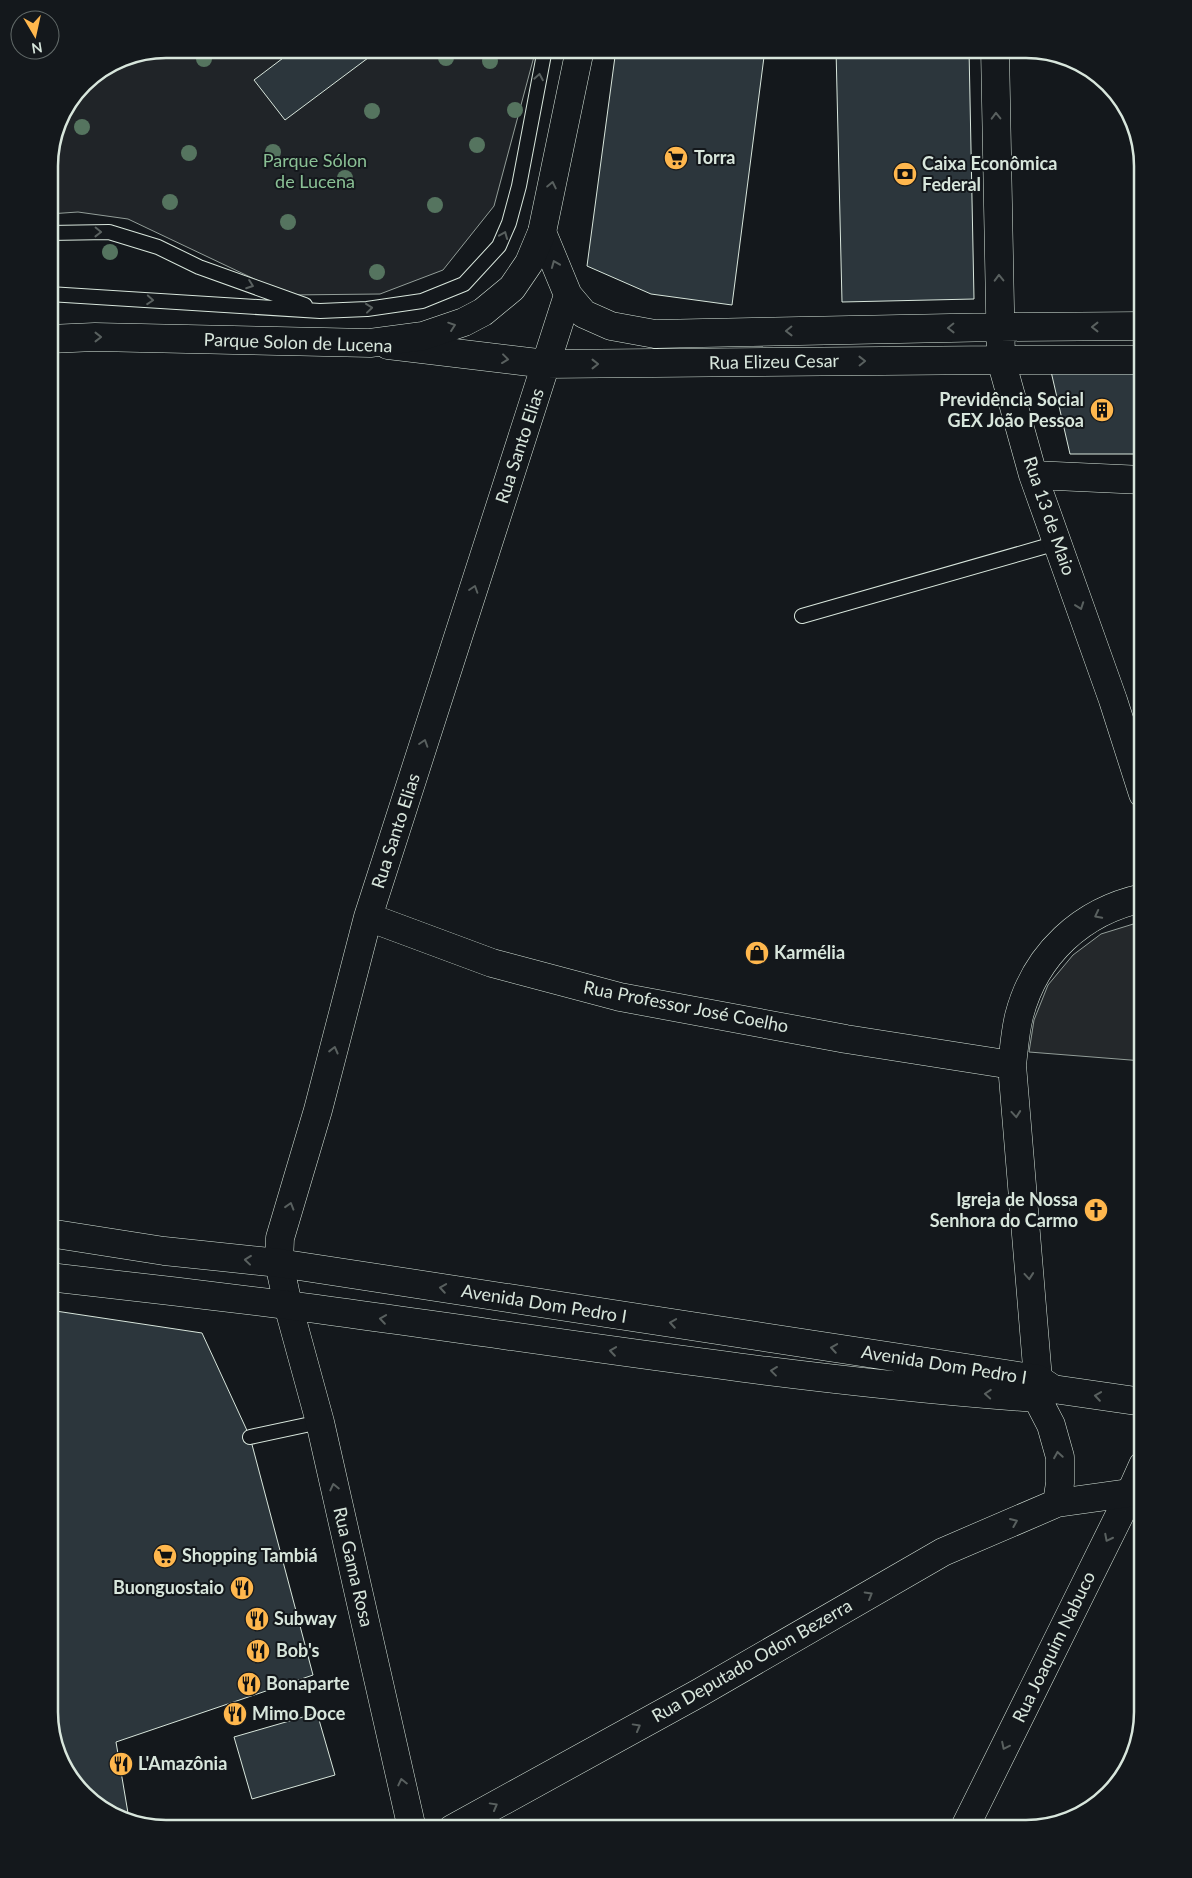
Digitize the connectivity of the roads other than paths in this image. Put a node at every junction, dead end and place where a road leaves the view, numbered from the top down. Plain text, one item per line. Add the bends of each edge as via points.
1 (543, 58) edge
2 (578, 58) edge
3 (995, 58) edge
4 (542, 232) junction
5 (58, 233) edge
6 (58, 295) edge
7 (568, 295) junction
8 (320, 311) junction
9 (1134, 326) edge
10 (1000, 327) junction
11 (58, 339) edge
12 (370, 343) junction
13 (1001, 360) junction
14 (1134, 360) edge
15 (546, 364) junction
16 (1033, 475) junction
17 (1134, 480) edge
18 (1057, 544) junction
19 (802, 616) dead end
20 (1134, 766) edge
21 (1134, 901) edge
22 (368, 917) junction
23 (1012, 1065) junction
24 (58, 1234) edge
25 (279, 1263) junction
26 (58, 1278) edge
27 (288, 1305) junction
28 (1042, 1389) junction
29 (1134, 1401) edge
30 (320, 1422) junction
31 (250, 1437) dead end
32 (1134, 1493) edge
33 (1134, 1499) edge
34 (1057, 1503) junction
35 (410, 1820) edge
36 (468, 1820) edge
37 (969, 1820) edge

8 -> 1 lane via 367,309 422,301 464,284 484,264 499,246 514,204
4 -> 2 street
10 -> 3 street, Rua 13 de Maio
7 -> 4 street
12 -> 4 street via 422,336 483,312 512,288 529,263
5 -> 8 lane via 109,232 158,247 198,266
6 -> 8 lane
10 -> 7 street, Rua Elizeu Cesar via 656,334 611,326 584,314
7 - 15 street
9 -> 10 street, Rua Elizeu Cesar
10 - 13 street, Rua 13 de Maio
11 -> 12 street, Parque Solon de Lucena
12 -> 15 street, Parque Solon de Lucena
13 - 14 street, Rua Elizeu Cesar
15 -> 13 street, Rua Elizeu Cesar
13 - 16 street, Rua 13 de Maio
22 -> 15 street, Rua Santo Elias
16 - 17 street
16 - 18 street, Rua 13 de Maio
18 - 19 lane
18 -> 20 street, Rua 13 de Maio
21 -> 23 street via 1098,914 1072,931 1042,963 1020,1015
22 - 23 street, Rua Professor José Coelho via 492,962 620,997 846,1039
25 -> 22 street, Rua Santo Elias via 280,1238 318,1110
23 -> 28 street
25 -> 24 street, Avenida Dom Pedro I via 164,1251
25 - 27 street, Rua Santo Elias
28 -> 25 street, Avenida Dom Pedro I
26 - 27 street, Avenida Dom Pedro I
28 -> 27 street, Avenida Dom Pedro I via 929,1390 676,1360
27 - 30 street, Rua Gama Rosa
29 -> 28 street
34 -> 28 street via 1060,1457
30 - 31 lane
35 -> 30 street, Rua Gama Rosa
32 - 34 street, Rua Deputado Odon Bezerra
33 -> 37 street, Rua Joaquim Nabuco
36 -> 34 street, Rua Deputado Odon Bezerra via 943,1552

